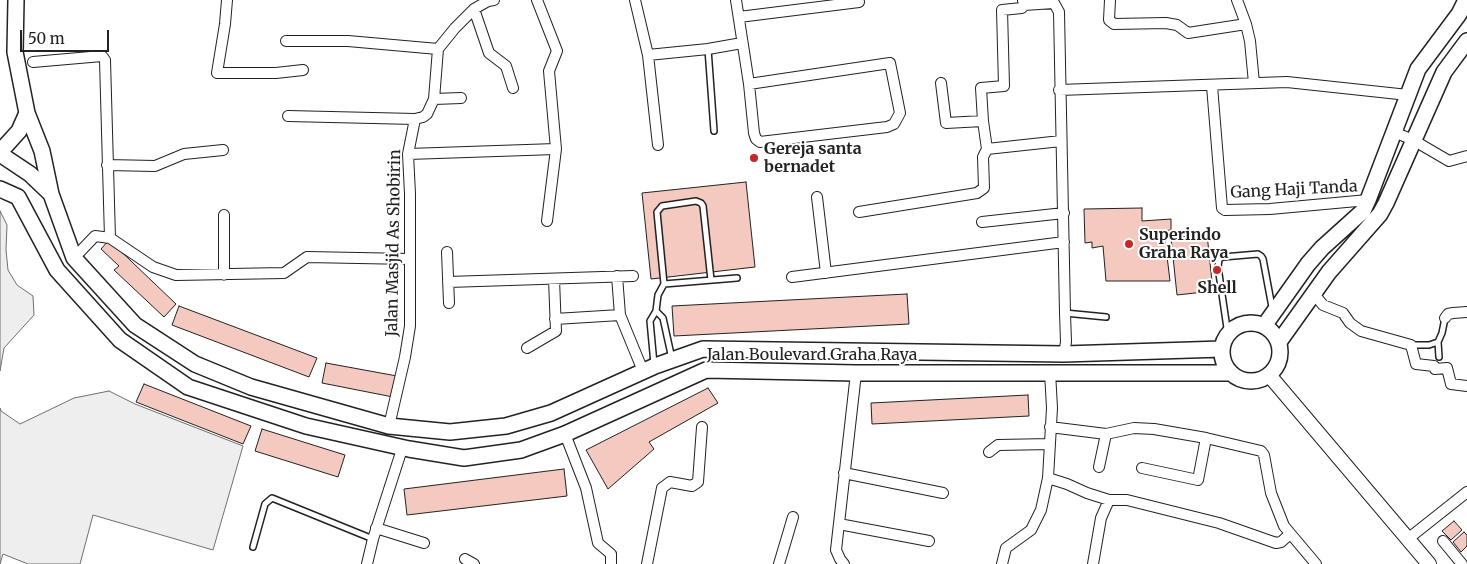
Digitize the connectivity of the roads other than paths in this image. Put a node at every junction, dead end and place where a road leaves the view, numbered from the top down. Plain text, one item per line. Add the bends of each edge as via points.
1 (16, 0) edge
2 (227, 0) edge
3 (494, 0) edge
4 (537, 0) edge
5 (635, 0) edge
6 (736, 0) edge
7 (1110, 0) edge
8 (1237, 0) edge
9 (1466, 0) edge
10 (860, 2) dead end
11 (1024, 2) edge
12 (1056, 2) edge
13 (474, 10) junction
14 (739, 17) junction
15 (1246, 24) junction
16 (286, 41) dead end
17 (1467, 41) edge
18 (742, 43) junction
19 (438, 49) junction
20 (708, 50) junction
21 (648, 55) junction
22 (33, 62) dead end
23 (303, 70) dead end
24 (941, 83) dead end
25 (1254, 83) junction
26 (749, 84) junction
27 (1212, 86) junction
28 (513, 88) dead end
29 (1059, 90) junction
30 (1408, 95) junction
31 (461, 98) dead end
32 (434, 99) junction
33 (26, 113) junction
34 (288, 116) dead end
35 (415, 119) junction
36 (984, 121) junction
37 (714, 131) dead end
38 (1394, 132) junction
39 (1413, 140) junction
40 (1061, 141) junction
41 (658, 145) dead end
42 (556, 149) junction
43 (987, 149) junction
44 (223, 150) dead end
45 (0, 153) edge
46 (408, 154) junction
47 (1467, 156) edge
48 (107, 165) junction
49 (0, 189) edge
50 (51, 194) junction
51 (818, 197) dead end
52 (1368, 200) junction
53 (858, 212) dead end
54 (1064, 213) junction
55 (224, 215) dead end
56 (547, 221) dead end
57 (982, 222) dead end
58 (1338, 235) junction
59 (110, 238) junction
60 (1064, 242) junction
61 (1351, 246) junction
62 (447, 252) dead end
63 (410, 259) junction
64 (77, 262) junction
65 (826, 273) junction
66 (61, 274) junction
67 (224, 274) junction
68 (617, 276) junction
69 (633, 276) dead end
70 (792, 277) dead end
71 (554, 278) junction
72 (737, 278) dead end
73 (711, 280) junction
74 (448, 282) junction
75 (664, 284) junction
76 (1314, 294) junction
77 (449, 303) dead end
78 (656, 311) junction
79 (1274, 312) junction
80 (1467, 312) edge
81 (1065, 313) junction
82 (620, 315) junction
83 (1106, 317) dead end
84 (663, 318) junction
85 (1445, 318) joint
86 (555, 319) junction
87 (650, 322) junction
88 (1264, 326) junction
89 (1225, 342) junction
90 (1279, 342) junction
91 (1438, 342) junction
92 (1411, 345) junction
93 (527, 348) dead end
94 (703, 349) junction
95 (1064, 354) junction
96 (1439, 357) dead end
97 (672, 359) junction
98 (649, 369) junction
99 (706, 370) junction
100 (1050, 372) junction
101 (856, 373) junction
102 (1232, 373) junction
103 (1269, 375) junction
104 (1467, 386) edge
105 (389, 426) junction
106 (702, 427) dead end
107 (1050, 427) junction
108 (565, 434) junction
109 (1106, 434) junction
110 (1206, 438) junction
111 (1050, 444) junction
112 (404, 446) junction
113 (989, 452) dead end
114 (1099, 467) dead end
115 (1142, 468) dead end
116 (844, 473) junction
117 (1048, 478) junction
118 (1467, 492) edge
119 (943, 493) dead end
120 (1109, 500) junction
121 (793, 516) dead end
122 (839, 524) junction
123 (376, 528) junction
124 (1290, 534) junction
125 (1409, 538) junction
126 (373, 539) junction
127 (929, 541) dead end
128 (1443, 541) dead end
129 (424, 543) dead end
130 (253, 547) dead end
131 (367, 564) edge
132 (611, 564) edge
133 (647, 564) edge
134 (779, 564) edge
135 (844, 564) edge
136 (1002, 564) edge
137 (1092, 564) edge
138 (1316, 564) edge
139 (1429, 564) edge
140 (1462, 564) edge

1 - 33 main road via 15,52
2 - 23 street via 217,73
3 - 13 street
4 - 42 street via 557,51 549,70
5 - 21 street
6 - 14 street
7 - 15 street via 1109,20 1114,24 1166,23 1177,25 1188,33
8 - 15 street
9 - 30 main road via 1418,69
10 - 14 street
11 - 12 street
11 - 36 street via 1022,8 1002,10 1004,86 981,88
12 - 29 street via 1059,12
13 - 19 street
13 - 28 street via 489,53 506,66
14 - 18 street
15 - 25 street
16 - 19 street via 348,40
17 - 39 main road via 1444,72
18 - 20 street
18 - 26 street
19 - 32 street
20 - 21 street
20 - 37 lane
21 - 41 street
22 - 48 street via 102,56 105,60
24 - 36 street via 946,123
25 - 27 street
25 - 30 street via 1286,82
26 - 26 street via 754,134 760,142 886,127 894,124 900,113 890,63
27 - 29 street
27 - 52 street, Gang Haji Tanda via 1222,208 1270,208
29 - 40 street
30 - 38 main road
31 - 32 street
32 - 35 street via 427,114
33 - 45 main road via 19,131
33 - 50 main road via 42,151
34 - 35 street
35 - 46 street, Jalan Masjid As Shobirin
36 - 43 street
38 - 39 street
38 - 52 main road
39 - 47 street via 1449,161
39 - 61 main road via 1380,214
40 - 43 street
40 - 54 street
42 - 46 street
42 - 56 street
43 - 53 street via 983,157 984,188 977,193
44 - 48 street via 184,154 155,166
45 - 50 main road, Jalan Boulevard Graha Raya
46 - 63 street, Jalan Masjid As Shobirin
48 - 59 street
49 - 66 main road, Jalan Boulevard Graha Raya via 18,197
50 - 64 main road, Jalan Boulevard Graha Raya
51 - 65 street
52 - 58 main road via 1356,218
54 - 57 street
54 - 60 street
55 - 67 street
58 - 61 main road
58 - 79 main road via 1308,264
59 - 64 street via 96,236
59 - 67 street via 153,267 176,275
60 - 65 street
60 - 81 street
61 - 76 main road
62 - 74 street
63 - 67 street via 307,257 284,273
63 - 105 street, Jalan Masjid As Shobirin via 410,326
64 - 66 main road
64 - 105 main road, Jalan Boulevard Graha Raya via 135,325 196,364 251,387
65 - 70 street
66 - 112 main road, Jalan Boulevard Graha Raya via 120,340 188,387 306,426
68 - 69 street
68 - 71 street
68 - 82 street
71 - 74 street
71 - 86 street
72 - 73 lane
73 - 75 lane
73 - 75 lane via 703,206 696,200 662,206 657,212
74 - 77 street
75 - 78 lane via 658,295
76 - 90 main road
76 - 92 street via 1323,305 1343,313 1361,331
78 - 84 lane
78 - 87 lane
79 - 88 main road
79 - 89 lane via 1261,256 1223,257 1218,267
80 - 85 street via 1448,314
81 - 83 lane
81 - 95 street
82 - 86 street
82 - 98 street
84 - 87 lane
84 - 97 lane
85 - 91 lane
86 - 93 street via 556,331
87 - 98 lane
88 - 89 main road via 1240,325
88 - 90 main road
89 - 95 main road, Jalan Boulevard Graha Raya
89 - 102 main road via 1224,362
90 - 103 main road via 1279,360
91 - 92 lane
91 - 96 lane
92 - 104 street via 1416,364 1434,366 1435,369 1447,368 1451,384
94 - 95 main road, Jalan Boulevard Graha Raya
94 - 97 main road, Jalan Boulevard Graha Raya
94 - 99 main road
97 - 98 main road, Jalan Boulevard Graha Raya
98 - 105 main road, Jalan Boulevard Graha Raya via 551,413 506,426 450,432
99 - 101 main road, Jalan Boulevard Graha Raya
99 - 108 main road, Jalan Boulevard Graha Raya
100 - 101 main road, Jalan Boulevard Graha Raya
100 - 102 main road, Jalan Boulevard Graha Raya
100 - 107 street
101 - 116 street
102 - 103 main road via 1238,378 1254,381
103 - 125 street
106 - 133 street via 698,482 692,486 670,482 662,488
107 - 109 street
107 - 111 street
108 - 112 main road, Jalan Boulevard Graha Raya via 521,450 464,458
108 - 132 street via 586,488 598,544 611,554
109 - 110 street via 1144,428
109 - 114 street
110 - 115 street via 1198,480
110 - 124 street via 1263,452 1271,493
111 - 113 street via 998,445
111 - 117 street
112 - 123 street
116 - 119 street
116 - 122 street
117 - 120 street
117 - 136 street via 1041,510 1031,530 1006,548
118 - 125 street
120 - 124 street via 1127,500 1219,523 1276,543
120 - 137 street via 1101,518
121 - 134 street
122 - 127 street
122 - 135 street via 836,550
123 - 126 street
123 - 129 street
124 - 138 street
125 - 139 street
126 - 130 lane via 272,498 265,504
126 - 131 street
128 - 140 street

